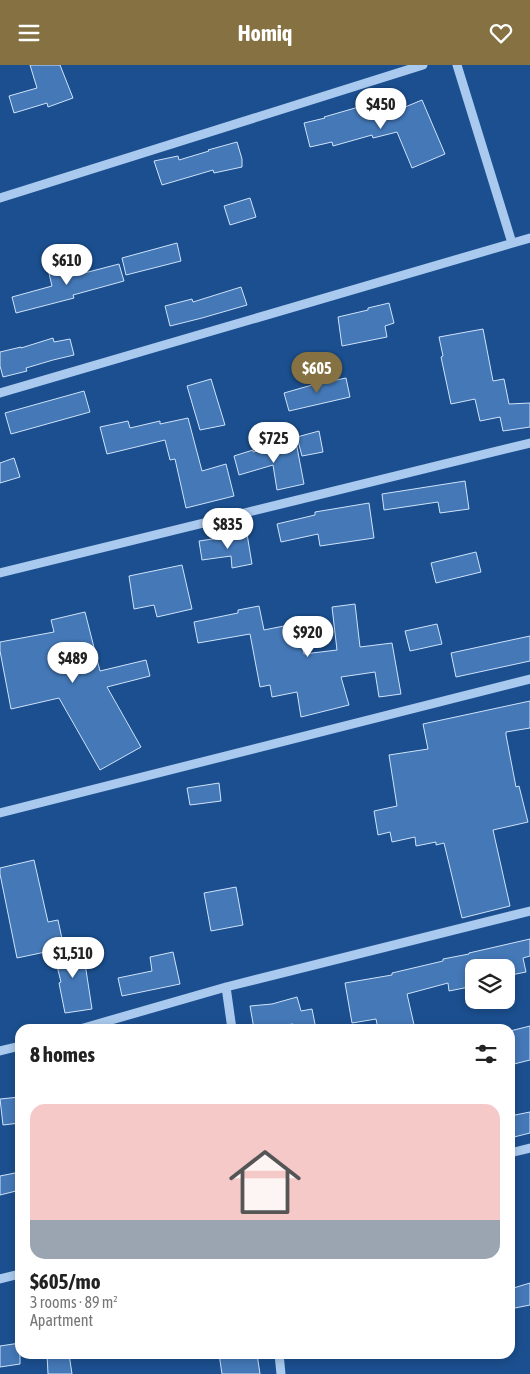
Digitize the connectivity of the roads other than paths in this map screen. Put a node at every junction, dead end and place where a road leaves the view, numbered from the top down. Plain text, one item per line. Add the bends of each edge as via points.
1 (423, 65) edge
2 (458, 65) edge
3 (0, 198) edge
4 (530, 238) edge
5 (512, 243) junction
6 (0, 393) edge
7 (530, 443) edge
8 (0, 573) edge
9 (530, 679) edge
10 (0, 813) edge
11 (530, 911) edge
12 (226, 987) junction
13 (97, 1024) edge
14 (231, 1024) edge
15 (15, 1047) edge
16 (0, 1051) edge
17 (530, 1148) edge
18 (515, 1152) edge
19 (15, 1276) edge
20 (0, 1279) edge
21 (280, 1359) edge
22 (282, 1374) edge

1 - 3 street
2 - 5 street
4 - 5 street
5 - 6 street
7 - 8 street
9 - 10 street
11 - 12 street
12 - 13 street
12 - 14 street
15 - 16 street
17 - 18 street
19 - 20 street
21 - 22 street

